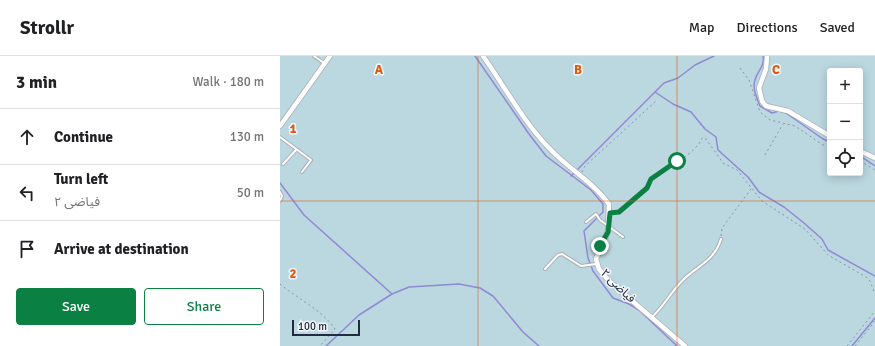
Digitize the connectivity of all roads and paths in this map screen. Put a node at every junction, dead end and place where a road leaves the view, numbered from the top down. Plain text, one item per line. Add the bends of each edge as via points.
1 (314, 56) edge
2 (330, 56) edge
3 (483, 56) edge
4 (767, 56) edge
5 (324, 63) junction
6 (740, 68) dead end
7 (656, 101) dead end
8 (784, 123) junction
9 (280, 126) edge
10 (827, 134) edge
11 (280, 137) edge
12 (827, 146) edge
13 (296, 150) junction
14 (863, 152) edge
15 (765, 156) dead end
16 (875, 158) edge
17 (863, 163) edge
18 (283, 164) dead end
19 (875, 170) edge
20 (302, 172) dead end
21 (579, 173) junction
22 (647, 188) joint
23 (751, 189) junction
24 (280, 192) edge
25 (280, 200) edge
26 (610, 213) junction
27 (586, 222) dead end
28 (609, 226) junction
29 (623, 237) dead end
30 (721, 239) joint
31 (595, 264) junction
32 (545, 269) dead end
33 (280, 284) edge
34 (875, 294) edge
35 (875, 311) edge
36 (652, 317) junction
37 (875, 321) edge
38 (320, 346) edge
39 (685, 346) edge
40 (847, 346) edge
41 (855, 346) edge

1 - 5 lane
2 - 5 street
3 - 21 street, فیاضی ۲ via 536,132 552,151
4 - 10 street via 766,69 759,88 762,101 766,106 788,111
5 - 9 street
6 - 8 path via 749,80 760,112 770,120
7 - 21 path
8 - 12 path via 795,126
8 - 15 path
11 - 13 lane
13 - 18 lane
13 - 20 lane via 311,160
14 - 16 street
17 - 19 path
21 - 26 street, فیاضی ۲ via 604,197 609,204
22 - 23 path via 651,179 687,156 699,145 702,138 711,145 723,163 737,170
22 - 26 lane via 619,212
23 - 30 path via 722,228
23 - 34 path via 762,201 805,229 828,255 866,277
24 - 25 lane
26 - 28 street, فیاضی ۲
27 - 28 lane via 596,214
28 - 29 lane
28 - 31 street, فیاضی ۲
30 - 36 lane via 719,246 702,267 682,281
31 - 32 lane via 576,264 562,254
31 - 36 street, فیاضی ۲ via 610,282
33 - 38 path via 325,317 335,329
35 - 40 path
36 - 39 street, فیاضی ۲
37 - 41 path

